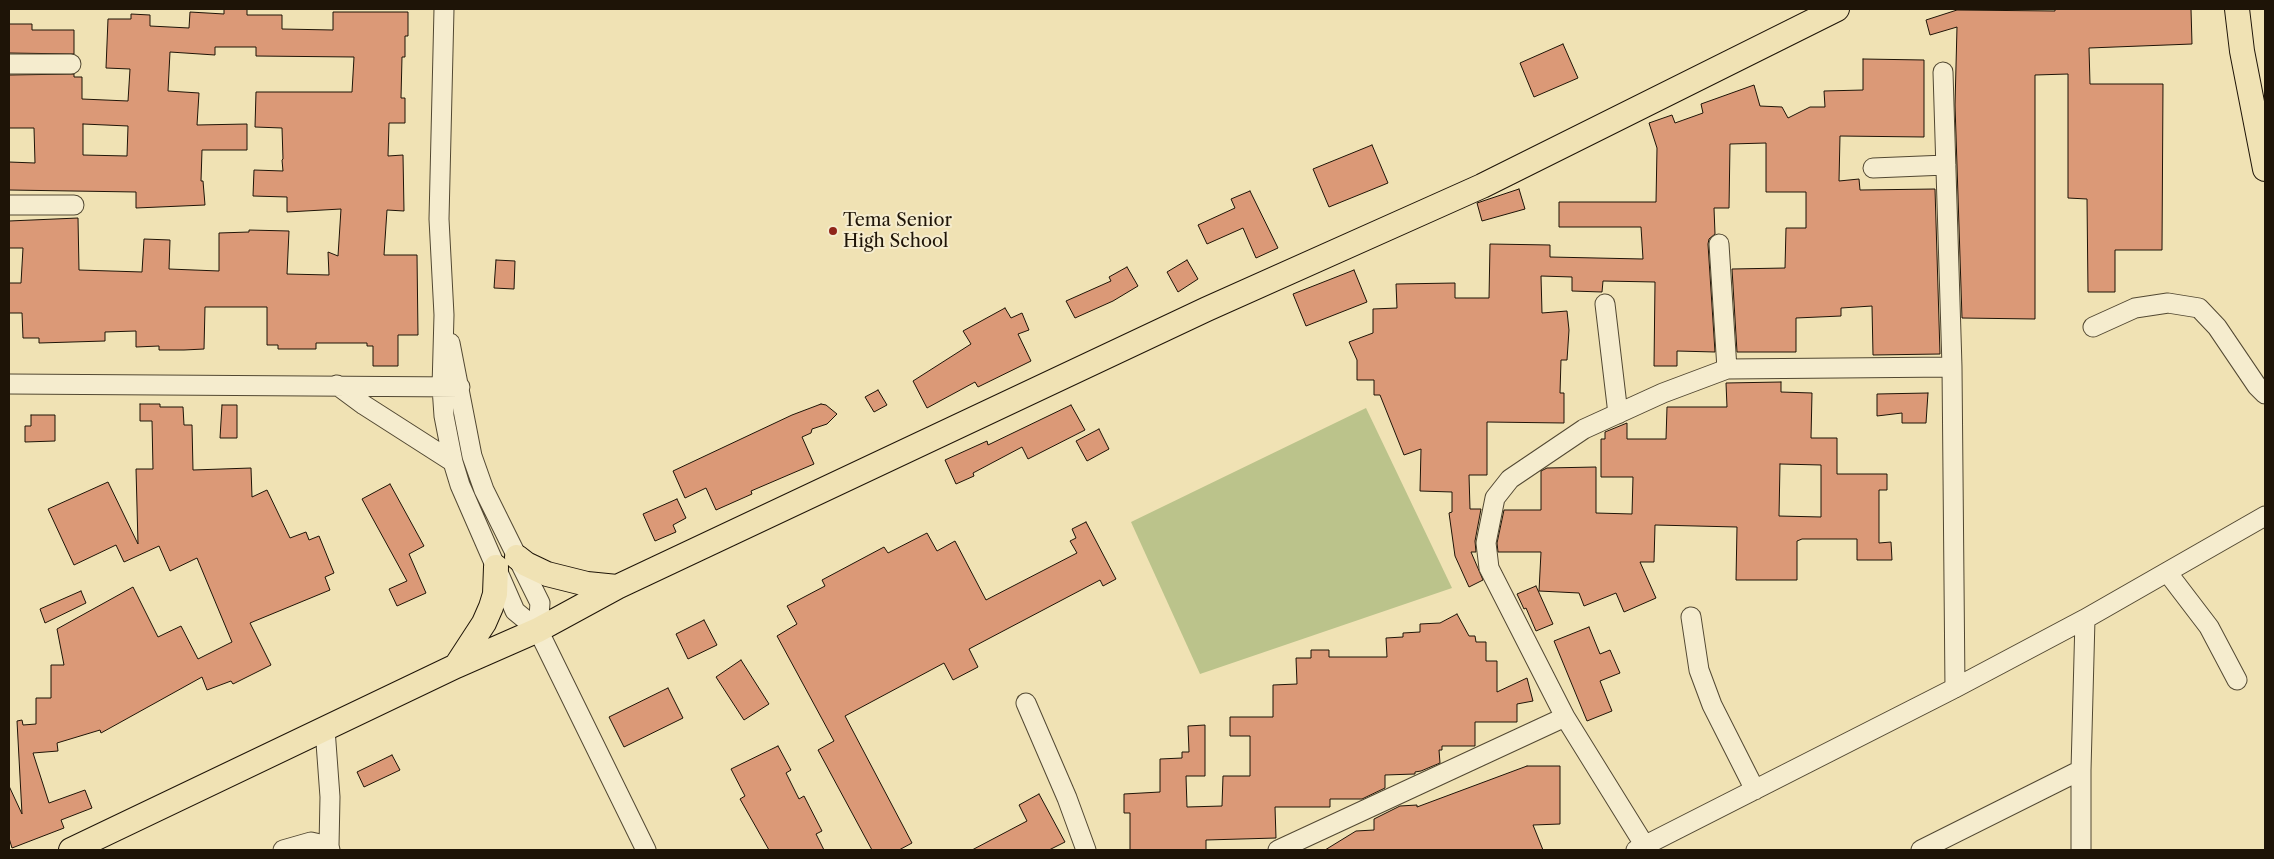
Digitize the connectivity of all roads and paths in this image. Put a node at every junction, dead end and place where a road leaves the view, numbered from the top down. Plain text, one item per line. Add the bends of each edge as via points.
1 (444, 9) edge
2 (1837, 9) edge
3 (2237, 9) edge
4 (9, 64) edge
5 (71, 64) dead end
6 (1943, 72) dead end
7 (1946, 165) junction
8 (1873, 168) dead end
9 (2265, 169) edge
10 (9, 205) edge
11 (74, 206) dead end
12 (1719, 244) dead end
13 (1605, 304) dead end
14 (2093, 327) dead end
15 (1952, 367) junction
16 (1727, 369) junction
17 (9, 384) edge
18 (337, 385) junction
19 (451, 387) junction
20 (2265, 394) edge
21 (1618, 414) junction
22 (453, 462) junction
23 (2265, 516) edge
24 (507, 562) junction
25 (2167, 572) junction
26 (617, 587) junction
27 (1691, 617) dead end
28 (2085, 619) junction
29 (538, 630) junction
30 (456, 666) junction
31 (2237, 680) dead end
32 (1955, 688) junction
33 (1026, 703) dead end
34 (1566, 717) junction
35 (325, 729) junction
36 (2080, 770) junction
37 (1755, 790) junction
38 (330, 848) edge
39 (1640, 848) edge
40 (71, 850) edge
41 (283, 850) edge
42 (646, 850) edge
43 (1086, 850) edge
44 (1278, 850) edge
45 (1921, 850) edge
46 (2081, 850) edge

1 - 19 street via 439,219
2 - 26 main road via 1482,186 1207,309
3 - 9 main road
4 - 5 street
6 - 7 street
7 - 8 street
7 - 15 street
10 - 11 street
12 - 16 street
13 - 21 street
14 - 20 street via 2135,308 2168,303 2199,308 2217,327
15 - 16 street
15 - 32 street
16 - 21 street
17 - 18 street
18 - 19 street
18 - 22 street
19 - 22 street via 444,416
19 - 24 street
21 - 34 street via 1584,429 1510,479 1495,498 1490,517 1486,542 1489,568
22 - 24 street via 460,485
23 - 25 street
24 - 26 main road via 526,564 547,574 586,584
24 - 29 street via 515,611
24 - 29 street via 540,603
24 - 30 main road via 484,623
25 - 28 street
25 - 31 street via 2209,627
26 - 29 main road
27 - 37 street via 1699,670
28 - 32 street
28 - 36 street
29 - 30 main road
29 - 42 street
30 - 35 main road
32 - 37 street
33 - 43 street via 1068,798
34 - 39 street
34 - 44 street
35 - 38 street
35 - 40 main road
36 - 45 street
36 - 46 street
37 - 39 street
38 - 41 street via 311,842

